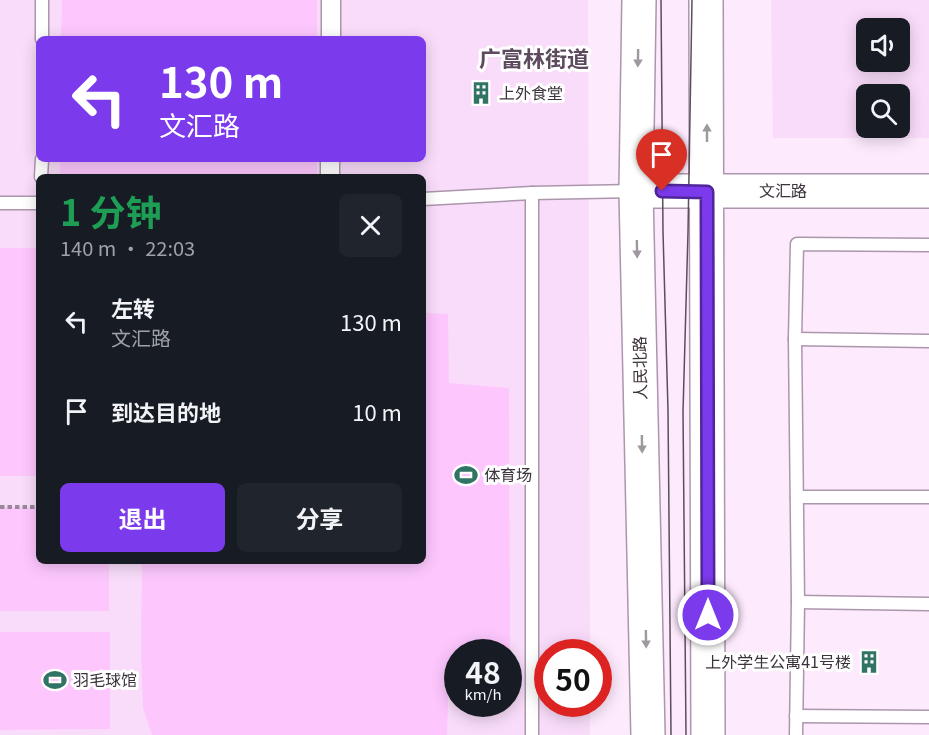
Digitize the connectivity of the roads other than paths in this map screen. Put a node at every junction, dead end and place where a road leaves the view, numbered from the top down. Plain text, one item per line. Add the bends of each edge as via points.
1 (42, 0) edge
2 (331, 0) edge
3 (639, 0) edge
4 (706, 0) edge
5 (42, 36) edge
6 (331, 36) edge
7 (636, 191) junction
8 (929, 191) edge
9 (707, 192) junction
10 (532, 194) junction
11 (426, 199) edge
12 (0, 203) edge
13 (36, 203) edge
14 (929, 245) edge
15 (795, 339) junction
16 (929, 341) edge
17 (797, 497) junction
18 (929, 497) edge
19 (798, 602) junction
20 (929, 604) edge
21 (796, 716) junction
22 (929, 717) edge
23 (532, 735) edge
24 (648, 735) edge
25 (708, 735) edge
26 (796, 735) edge

1 - 5 lane
2 - 6 street
3 -> 7 main road, 人民北路
9 -> 4 main road
7 - 9 main road, 文汇路
7 - 10 lane
7 -> 24 main road, 人民北路
8 - 9 main road, 文汇路
9 - 25 main road
10 - 11 lane
10 - 23 lane
12 - 13 lane
14 - 15 lane via 797,244
15 - 16 lane
15 - 17 lane
17 - 18 lane
17 - 19 lane
19 - 20 lane
19 - 21 lane
21 - 22 lane
21 - 26 lane

